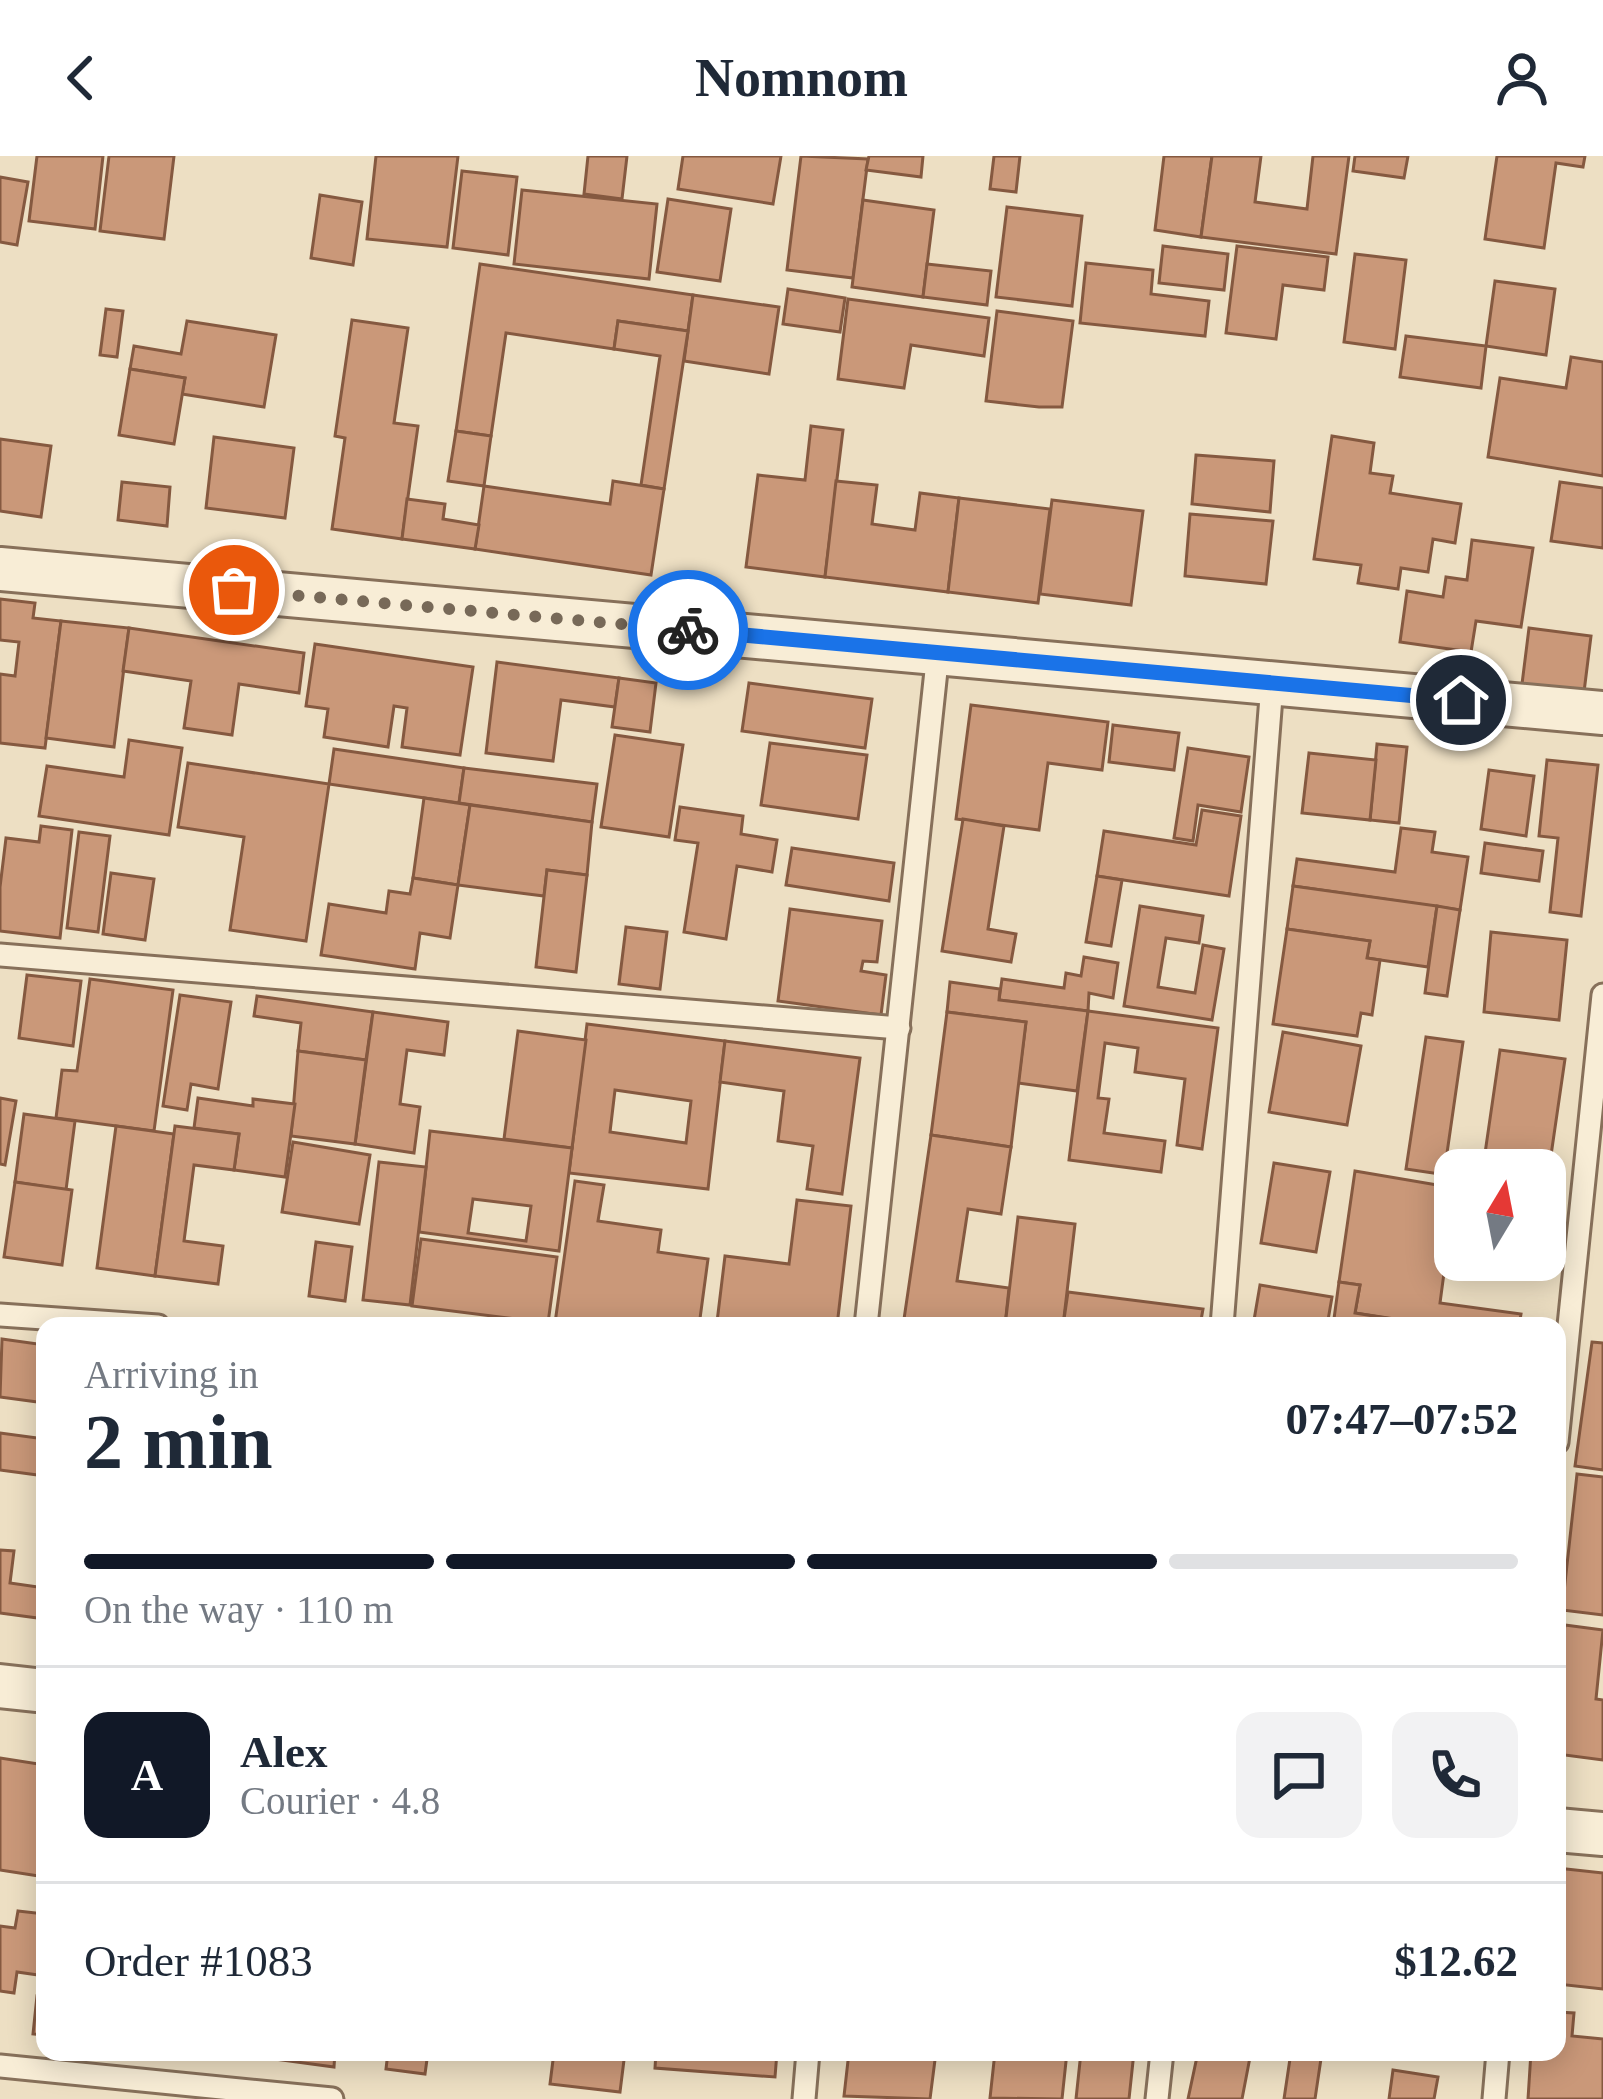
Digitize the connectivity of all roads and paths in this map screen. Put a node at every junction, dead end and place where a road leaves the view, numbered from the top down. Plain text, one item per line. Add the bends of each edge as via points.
1 (0, 569) edge
2 (938, 652) junction
3 (1272, 684) junction
4 (1603, 713) edge
5 (0, 955) edge
6 (1603, 995) edge
7 (898, 1028) junction
8 (0, 1315) edge
9 (867, 1317) edge
10 (1223, 1317) edge
11 (36, 1318) edge
12 (1566, 1355) edge
13 (0, 1686) edge
14 (36, 1689) edge
15 (1566, 1831) edge
16 (1603, 1834) edge
17 (807, 2061) edge
18 (1161, 2061) edge
19 (1497, 2061) edge
20 (0, 2066) edge
21 (332, 2099) edge
22 (804, 2099) edge
23 (1157, 2099) edge
24 (1494, 2099) edge

1 - 2 street
2 - 3 street
2 - 7 lane
3 - 4 street
3 - 10 lane
5 - 7 lane
6 - 12 lane
7 - 9 lane
8 - 11 lane
13 - 14 street
15 - 16 street
17 - 22 lane
18 - 23 lane
19 - 24 lane
20 - 21 lane

